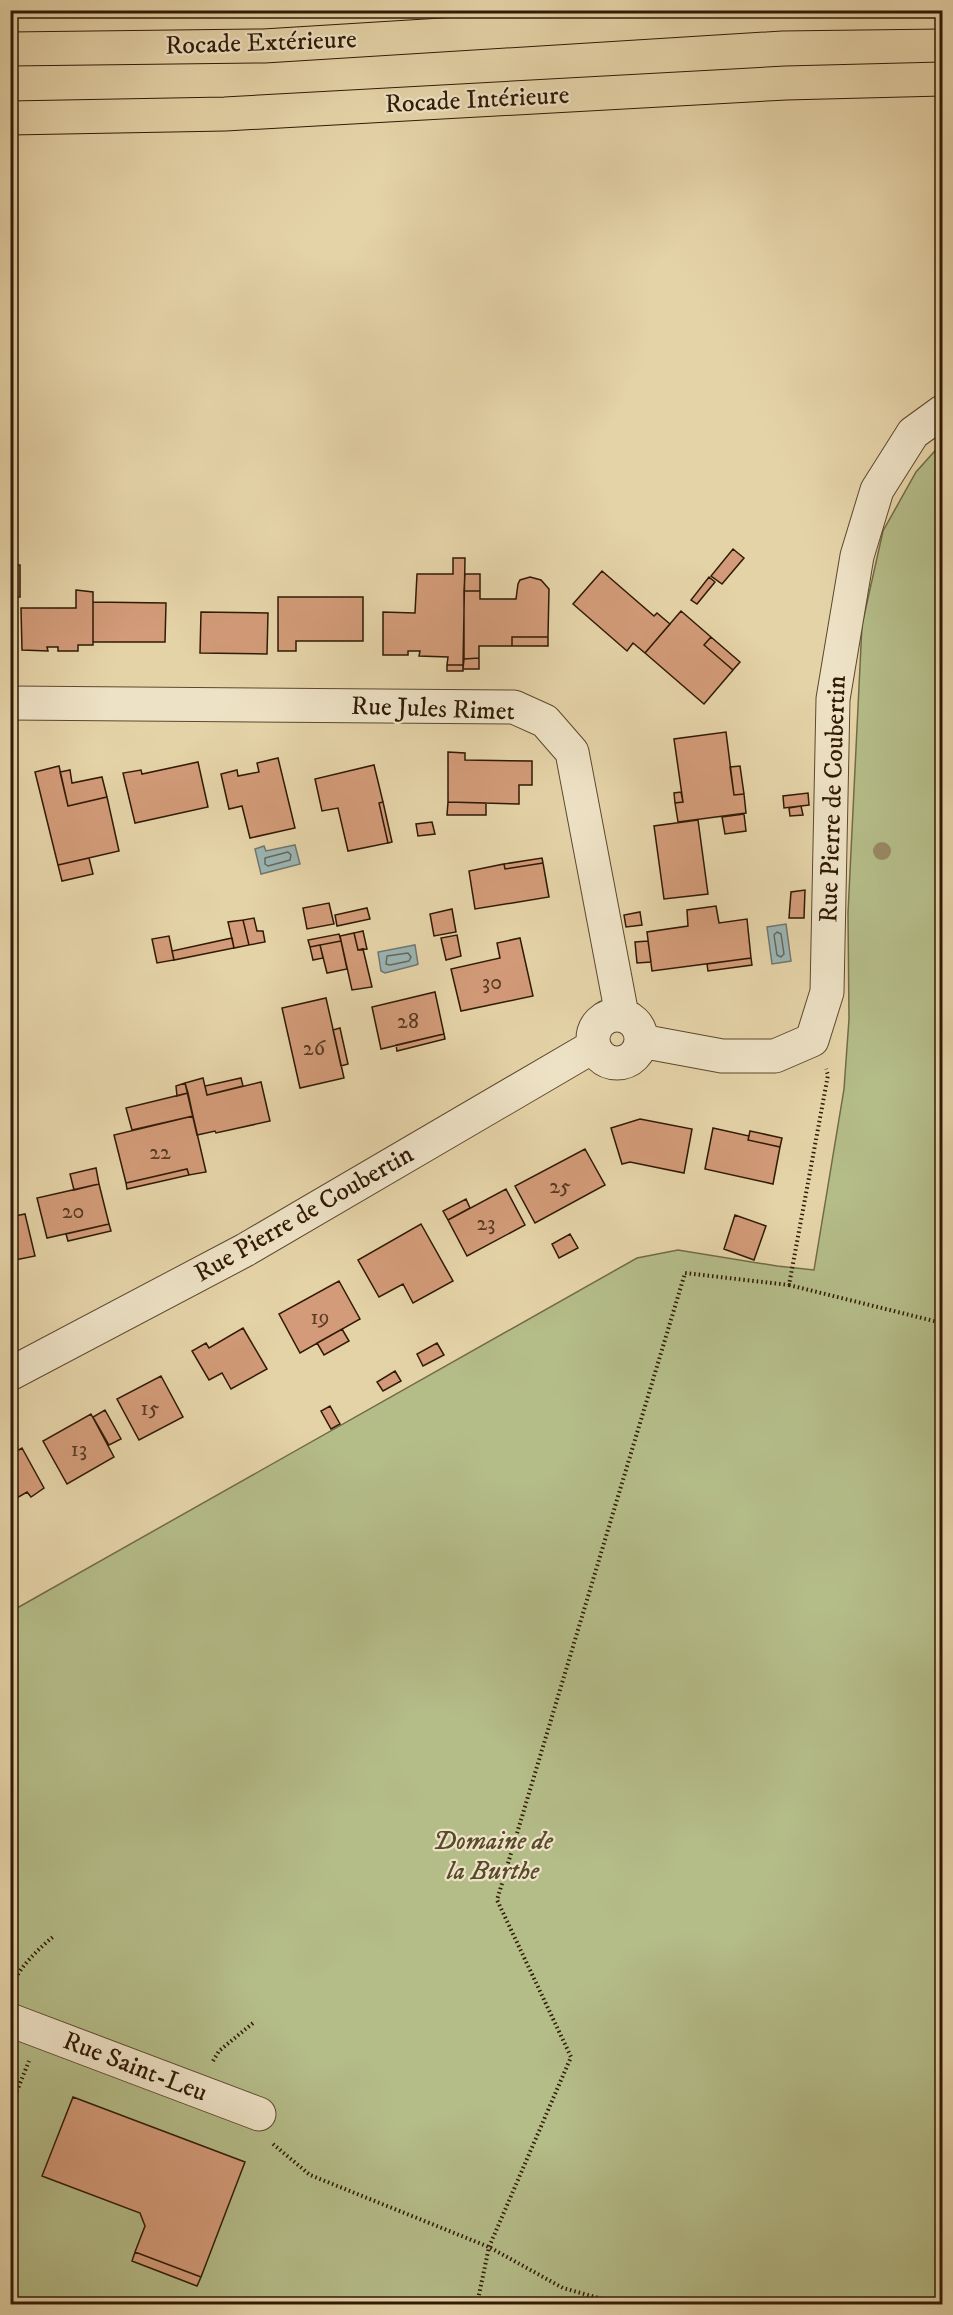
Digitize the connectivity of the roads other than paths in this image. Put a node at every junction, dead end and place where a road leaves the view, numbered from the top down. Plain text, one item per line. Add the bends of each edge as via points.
1 (942, 12) edge
2 (10, 49) edge
3 (942, 79) edge
4 (10, 118) edge
5 (942, 412) edge
6 (10, 703) edge
7 (622, 1015) junction
8 (641, 1041) junction
9 (594, 1046) junction
10 (10, 1374) edge
11 (10, 2020) edge
12 (259, 2114) road end

1 - 2 highway, Rocade Extérieure via 781,14 264,46
3 - 4 highway, Rocade Intérieure via 786,83 225,114
5 - 8 street, Rue Pierre de Coubertin via 913,433 877,490 857,556 833,699 827,992 812,1040 775,1056 722,1056
6 - 7 street, Rue Jules Rimet via 514,707 546,721 572,752
7 - 8 street via 636,1024
7 - 9 street via 599,1023
8 - 9 street via 634,1056 620,1063 604,1059
9 - 10 street, Rue Pierre de Coubertin via 245,1250
11 - 12 street, Rue Saint-Leu

